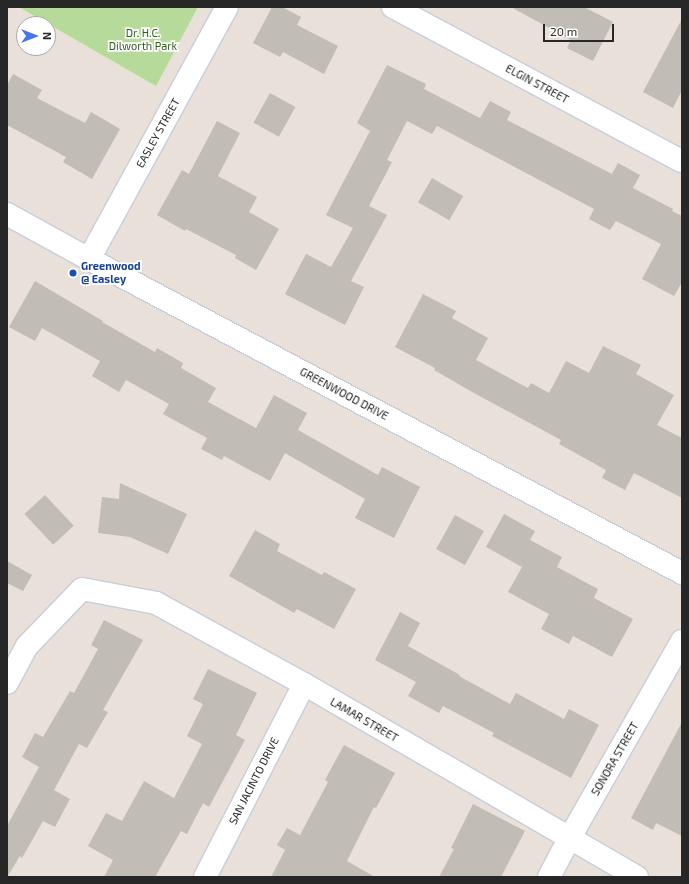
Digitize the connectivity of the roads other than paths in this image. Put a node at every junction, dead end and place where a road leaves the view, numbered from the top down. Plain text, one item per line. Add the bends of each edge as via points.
1 (227, 7) edge
2 (393, 7) edge
3 (682, 162) edge
4 (7, 214) edge
5 (89, 259) junction
6 (682, 573) edge
7 (682, 641) edge
8 (7, 683) edge
9 (304, 684) junction
10 (569, 839) junction
11 (205, 877) edge
12 (549, 877) edge
13 (637, 877) edge

1 - 5 street, EASLEY STREET
2 - 3 street, ELGIN STREET
4 - 5 street, GREENWOOD DRIVE
5 - 6 street, GREENWOOD DRIVE
7 - 10 street, SONORA STREET
8 - 9 street, LAMAR STREET via 27,646 82,589 156,603
9 - 10 street, LAMAR STREET
9 - 11 street, SAN JACINTO DRIVE
10 - 12 street, SONORA STREET
10 - 13 street, LAMAR STREET

